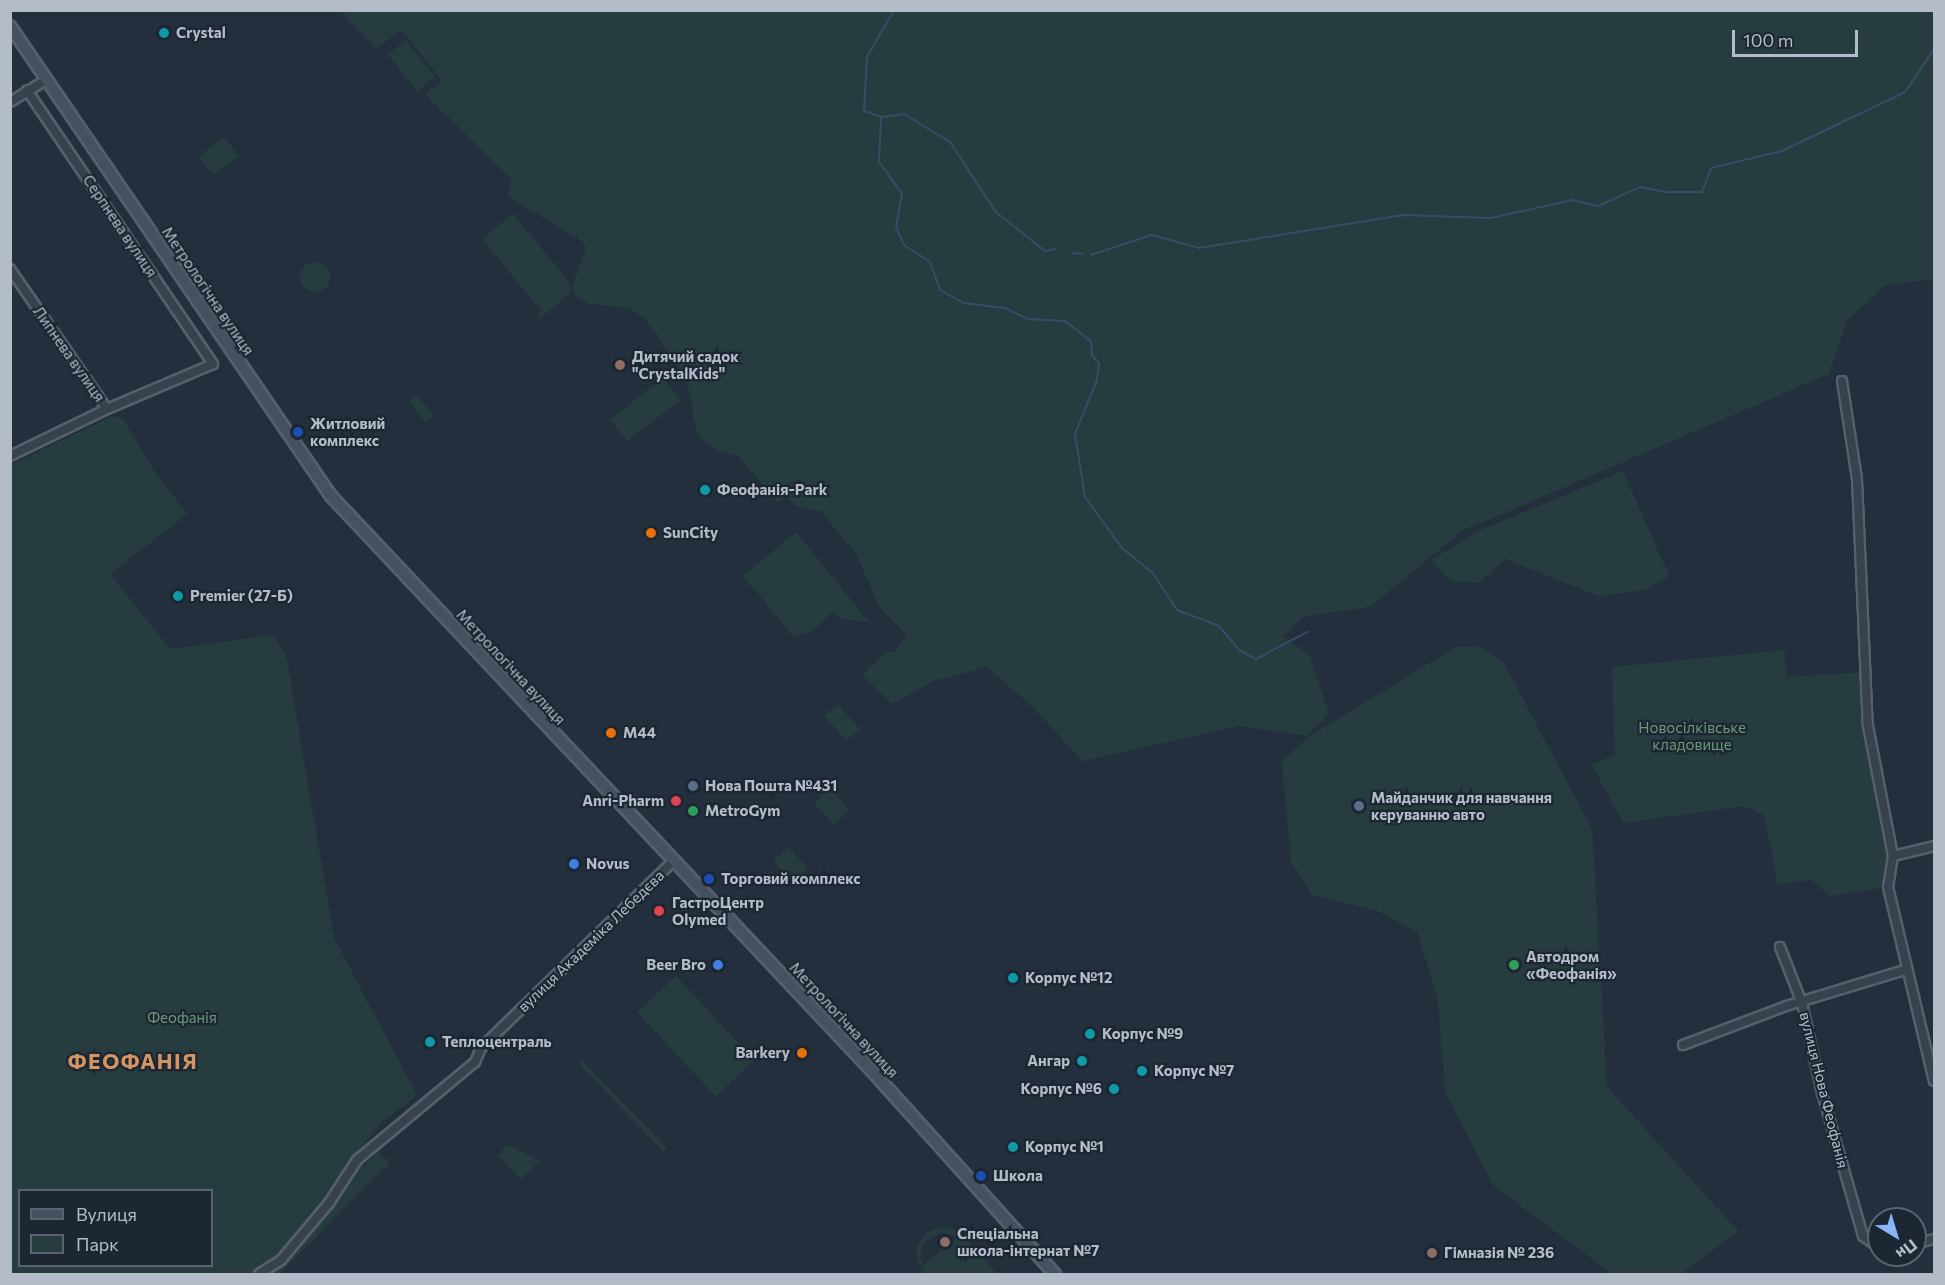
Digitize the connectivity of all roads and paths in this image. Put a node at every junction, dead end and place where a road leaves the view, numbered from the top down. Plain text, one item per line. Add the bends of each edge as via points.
1 (10, 26) edge
2 (46, 80) junction
3 (27, 90) junction
4 (10, 102) edge
5 (10, 269) edge
6 (1842, 381) dead end
7 (106, 409) junction
8 (10, 456) edge
9 (1935, 846) edge
10 (1893, 856) junction
11 (673, 861) junction
12 (1780, 947) dead end
13 (1908, 969) junction
14 (1802, 1003) junction
15 (1683, 1045) dead end
16 (1935, 1081) edge
17 (1867, 1239) edge
18 (259, 1275) edge
19 (1055, 1275) edge

1 - 2 street, Метрологічна вулиця
2 - 3 street
2 - 11 street, Метрологічна вулиця via 331,496
3 - 4 street
3 - 7 street, Серпнева вулиця via 212,362 212,366
5 - 7 street, Липнева вулиця
6 - 10 street via 1857,479 1868,726
7 - 8 street
9 - 10 street
10 - 13 street via 1888,887
11 - 18 street, вулиця Академіка Лебедєва via 488,1041 475,1062 357,1160 281,1260
11 - 19 street, Метрологічна вулиця via 881,1081
12 - 14 street, вулиця Нова Феофанія
13 - 14 street
13 - 16 street
14 - 15 street
14 - 17 street, вулиця Нова Феофанія via 1822,1093 1863,1236

